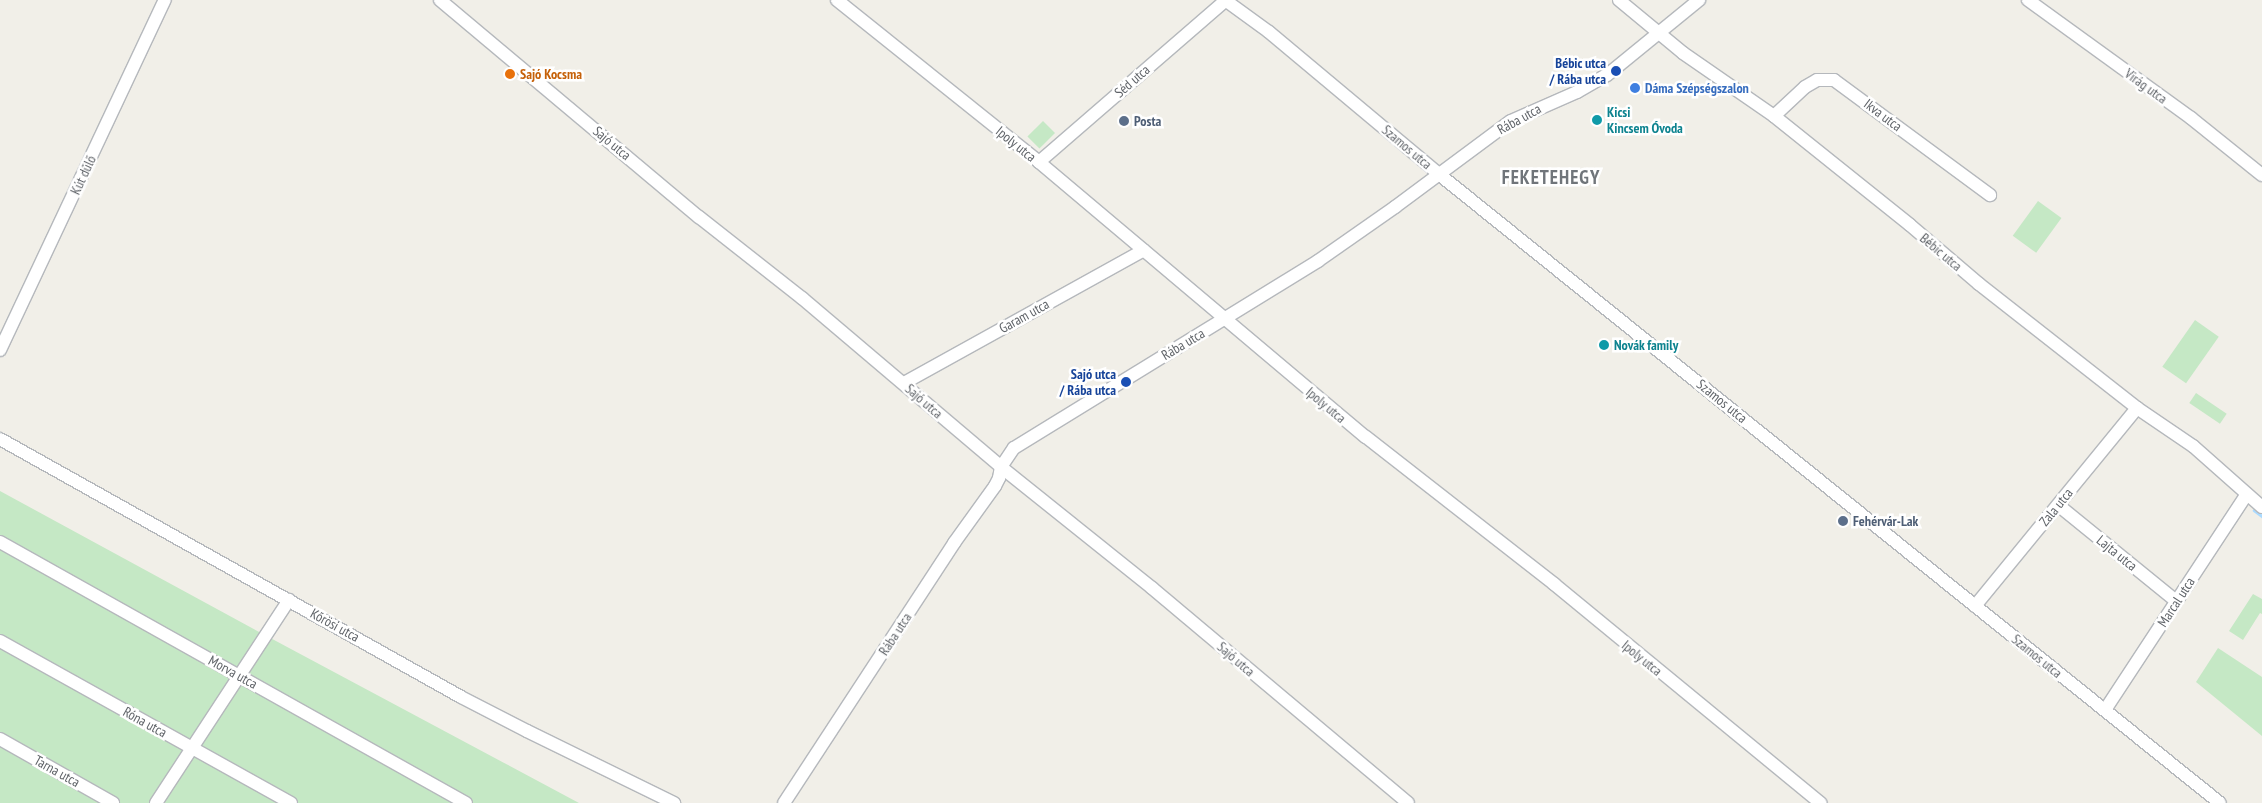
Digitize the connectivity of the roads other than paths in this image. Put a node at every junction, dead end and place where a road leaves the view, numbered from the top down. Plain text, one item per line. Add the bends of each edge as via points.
1 (165, 0) edge
2 (440, 0) edge
3 (836, 0) edge
4 (1225, 0) edge
5 (1618, 0) edge
6 (1699, 0) edge
7 (2028, 0) edge
8 (1658, 33) junction
9 (1774, 116) junction
10 (1039, 162) junction
11 (1440, 175) junction
12 (2262, 175) edge
13 (1990, 196) dead end
14 (1144, 250) junction
15 (1225, 318) junction
16 (0, 350) edge
17 (904, 383) junction
18 (2137, 408) junction
19 (0, 439) edge
20 (1001, 468) junction
21 (2247, 494) junction
22 (2058, 505) junction
23 (2262, 507) edge
24 (0, 542) edge
25 (289, 600) junction
26 (2176, 601) junction
27 (1975, 606) junction
28 (0, 641) edge
29 (239, 675) junction
30 (2104, 710) junction
31 (0, 739) edge
32 (192, 747) junction
33 (113, 803) edge
34 (156, 803) edge
35 (290, 803) edge
36 (466, 803) edge
37 (674, 803) edge
38 (784, 803) edge
39 (1408, 803) edge
40 (1821, 803) edge
41 (2220, 803) edge

1 - 16 street, Kút dűlő
2 - 17 street, Sajó utca
3 - 10 street, Ipoly utca
4 - 10 street, Séd utca
4 - 11 street, Szamos utca via 1269,32
5 - 8 street, Bébic utca
6 - 8 street, Rába utca
7 - 12 street, Virág utca via 2191,118
8 - 9 street, Bébic utca
8 - 11 street, Rába utca via 1592,85 1511,121
9 - 13 street, Ikva utca via 1805,87 1817,80 1834,80
9 - 18 street, Bébic utca
10 - 14 street, Ipoly utca
11 - 15 street, Rába utca via 1360,233
11 - 27 street, Szamos utca
14 - 15 street, Ipoly utca
14 - 17 street, Garam utca
15 - 20 street, Rába utca via 1020,443
15 - 40 street, Ipoly utca via 1358,432 1554,584
17 - 20 street, Sajó utca
18 - 21 street, Bébic utca via 2193,446
18 - 22 street, Zala utca
19 - 25 street, Kőrösi utca
20 - 38 street, Rába utca via 995,486 954,543
20 - 39 street, Sajó utca via 1152,588
21 - 23 street, Bébic utca
21 - 26 street, Marcal utca
22 - 26 street, Lajta utca
22 - 27 street, Zala utca
24 - 29 street, Morva utca
25 - 29 street
25 - 37 street, Kőrösi utca via 527,732
26 - 30 street, Marcal utca
27 - 30 street, Szamos utca
28 - 32 street, Róna utca
29 - 32 street
29 - 36 street, Morva utca
30 - 41 street, Szamos utca
31 - 33 street, Tarna utca
32 - 34 street
32 - 35 street, Róna utca

